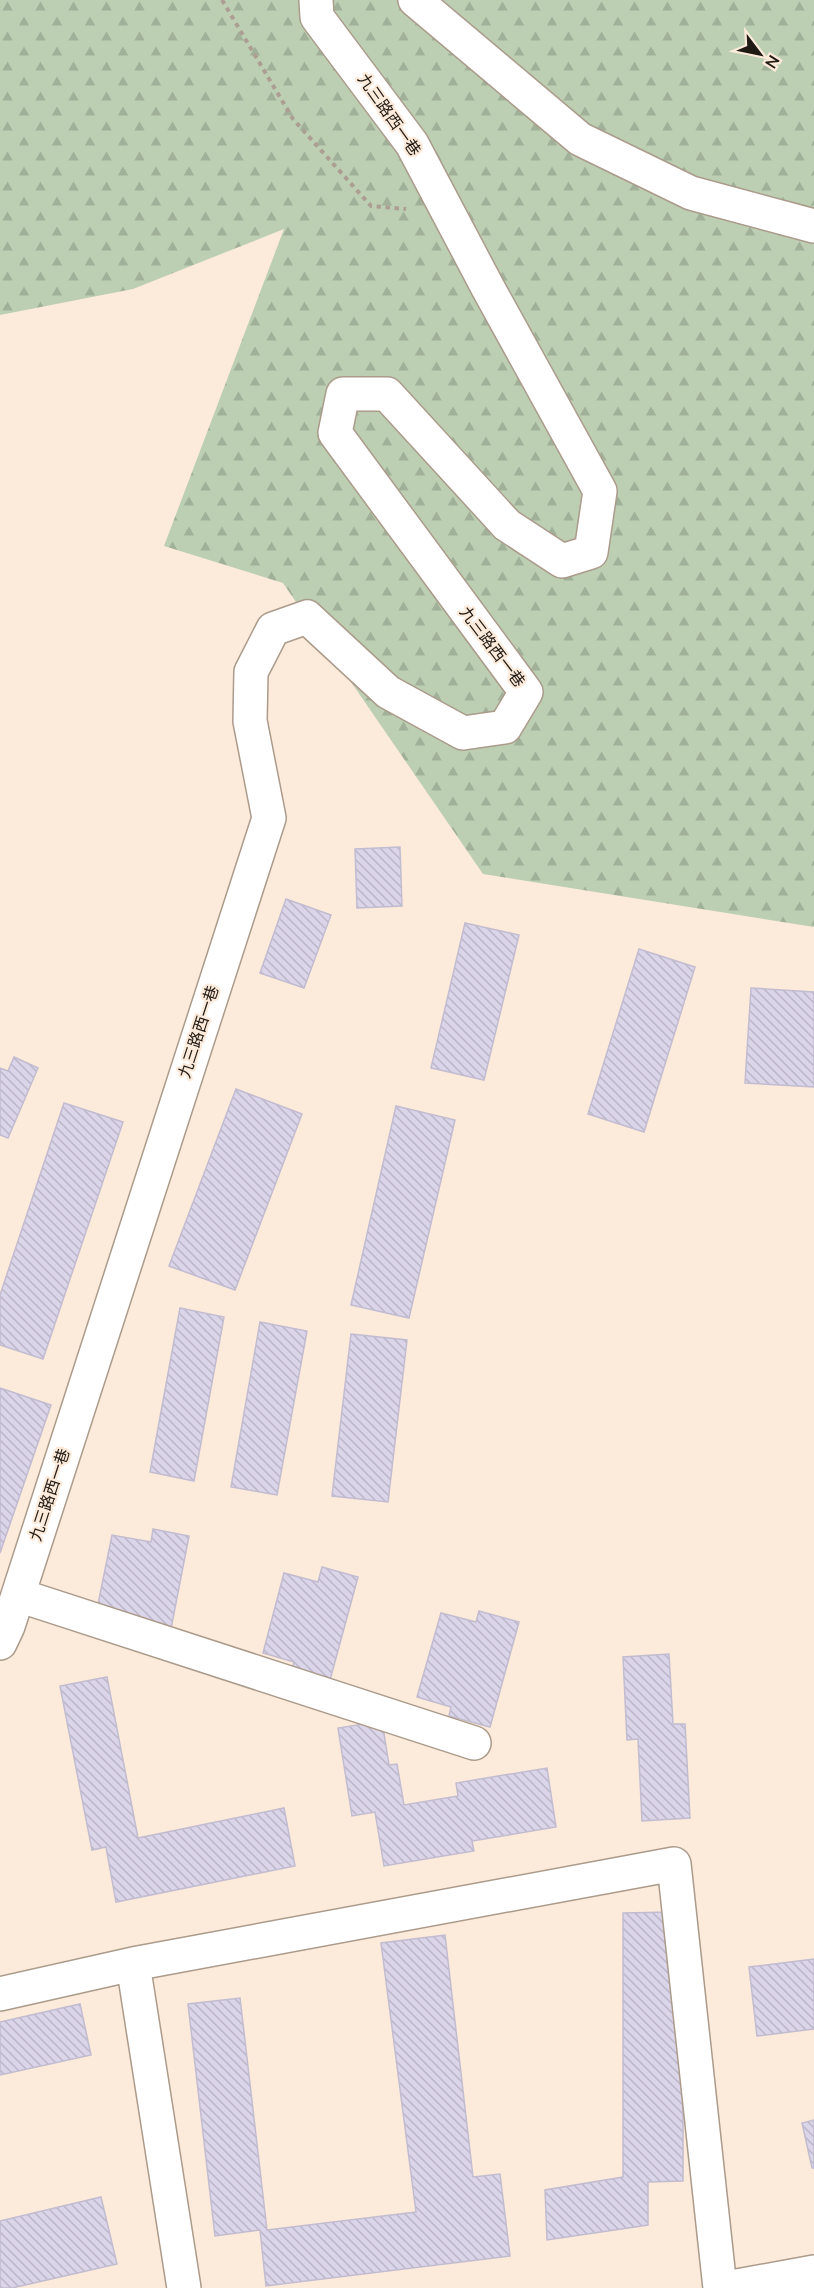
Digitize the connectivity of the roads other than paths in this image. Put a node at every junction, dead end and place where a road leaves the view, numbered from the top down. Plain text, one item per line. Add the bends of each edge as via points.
1 (316, 0) edge
2 (415, 0) edge
3 (814, 226) edge
4 (18, 1595) junction
5 (0, 1643) edge
6 (474, 1743) dead end
7 (133, 1964) junction
8 (0, 1994) edge
9 (814, 2271) edge
10 (184, 2288) edge
11 (720, 2288) edge
12 (726, 2288) edge

1 - 4 main road, 九三路西一巷 via 317,17 412,144 600,491 591,552 562,561 507,525 387,394 344,394 335,433 526,692 505,727 463,733 388,692 307,617 273,629 251,672 250,721 268,818
2 - 3 main road via 580,139 691,193
4 - 5 main road, 九三路西一巷
4 - 6 main road
7 - 8 main road
7 - 10 main road
7 - 11 main road via 674,1864
9 - 12 main road

